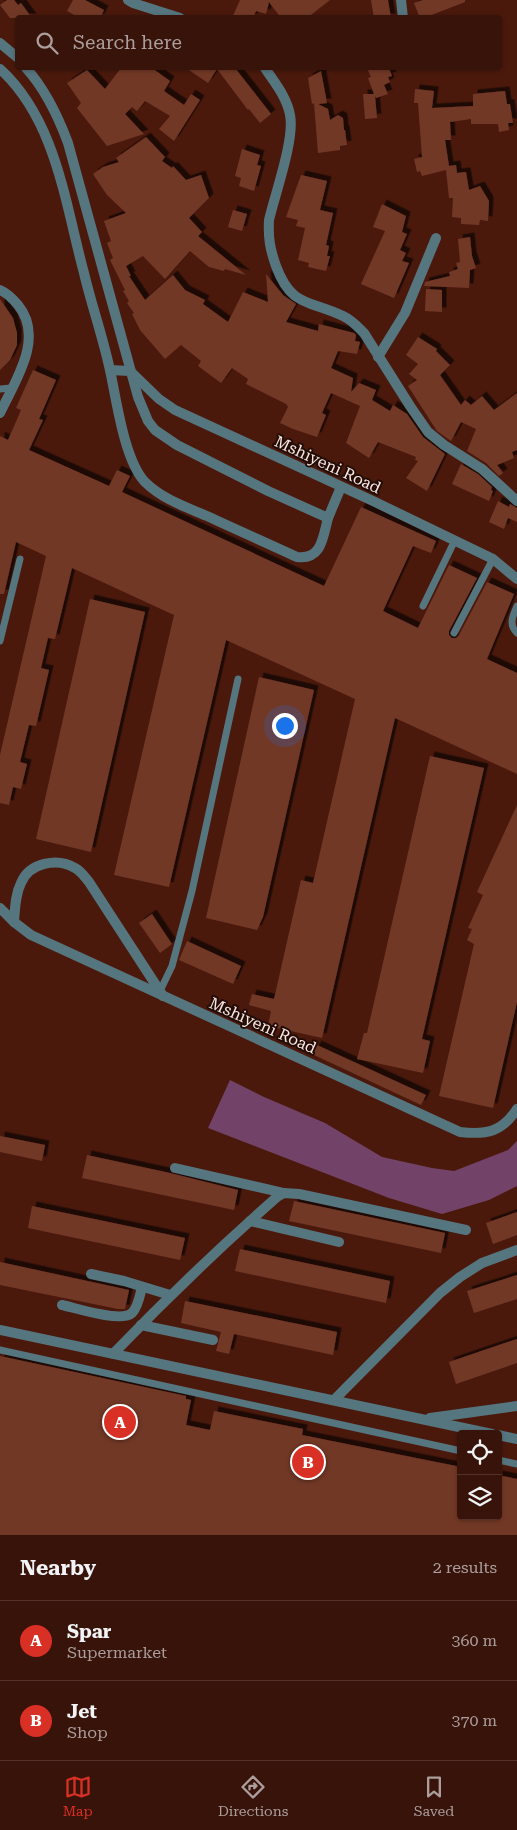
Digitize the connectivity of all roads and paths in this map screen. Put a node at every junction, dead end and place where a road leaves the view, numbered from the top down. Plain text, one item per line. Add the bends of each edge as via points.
1 (128, 0) edge
2 (401, 0) edge
3 (171, 15) edge
4 (403, 15) edge
5 (0, 43) edge
6 (15, 56) edge
7 (0, 69) edge
8 (27, 70) edge
9 (266, 70) edge
10 (436, 238) dead end
11 (0, 290) edge
12 (378, 357) junction
13 (110, 370) junction
14 (130, 372) junction
15 (11, 388) junction
16 (0, 389) edge
17 (0, 413) edge
18 (341, 487) junction
19 (517, 501) edge
20 (328, 518) junction
21 (455, 540) junction
22 (20, 559) dead end
23 (493, 559) junction
24 (517, 579) edge
25 (423, 606) dead end
26 (517, 606) edge
27 (454, 633) dead end
28 (517, 633) edge
29 (0, 641) edge
30 (238, 679) dead end
31 (0, 908) edge
32 (14, 922) junction
33 (161, 993) junction
34 (517, 1109) edge
35 (175, 1168) dead end
36 (284, 1194) junction
37 (250, 1221) junction
38 (466, 1230) dead end
39 (340, 1242) dead end
40 (517, 1250) edge
41 (91, 1274) dead end
42 (142, 1287) junction
43 (170, 1296) junction
44 (62, 1305) dead end
45 (141, 1325) junction
46 (0, 1330) edge
47 (213, 1340) dead end
48 (0, 1350) edge
49 (113, 1354) junction
50 (334, 1400) junction
51 (517, 1406) edge
52 (422, 1419) junction
53 (473, 1430) edge
54 (502, 1436) edge
55 (517, 1439) edge
56 (457, 1450) edge
57 (502, 1461) edge
58 (517, 1464) edge

1 - 3 street
2 - 4 street
5 - 6 street
7 - 13 street via 16,86 47,140
8 - 14 street via 60,121 68,143
9 - 12 street via 283,95 290,116 290,134 268,220 269,245 278,273 294,297 354,323
10 - 12 street via 405,313
11 - 15 street via 16,301 23,311 30,334 26,356
12 - 19 street via 428,432 482,469
13 - 14 street
13 - 20 street via 131,460 143,480 160,494 297,557 313,555 319,548
14 - 18 street, Mshiyeni Road via 175,410
14 - 20 street via 143,410 155,430 188,452
15 - 16 lane
15 - 17 street
18 - 20 street
18 - 21 street, Mshiyeni Road
21 - 23 street, Mshiyeni Road
21 - 25 lane
22 - 29 lane
23 - 24 street, Mshiyeni Road
23 - 27 lane
26 - 28 lane via 511,622
30 - 33 lane via 190,901
31 - 32 street, Mshiyeni Road
32 - 33 street, Mshiyeni Road via 31,935
32 - 33 street via 17,894 26,874 45,863 57,862 74,867 88,882
33 - 34 street, Mshiyeni Road via 460,1132 482,1134 493,1131 512,1117
35 - 36 street
36 - 37 street
36 - 38 street via 316,1197
37 - 39 street
37 - 43 street
40 - 50 street via 482,1263 440,1293
41 - 42 street
42 - 43 street
42 - 44 street via 132,1314 125,1317
43 - 45 street
45 - 47 street
45 - 49 street
46 - 49 street
48 - 56 lane
49 - 50 street
50 - 52 street
51 - 52 street
52 - 53 street
54 - 55 street
57 - 58 lane

